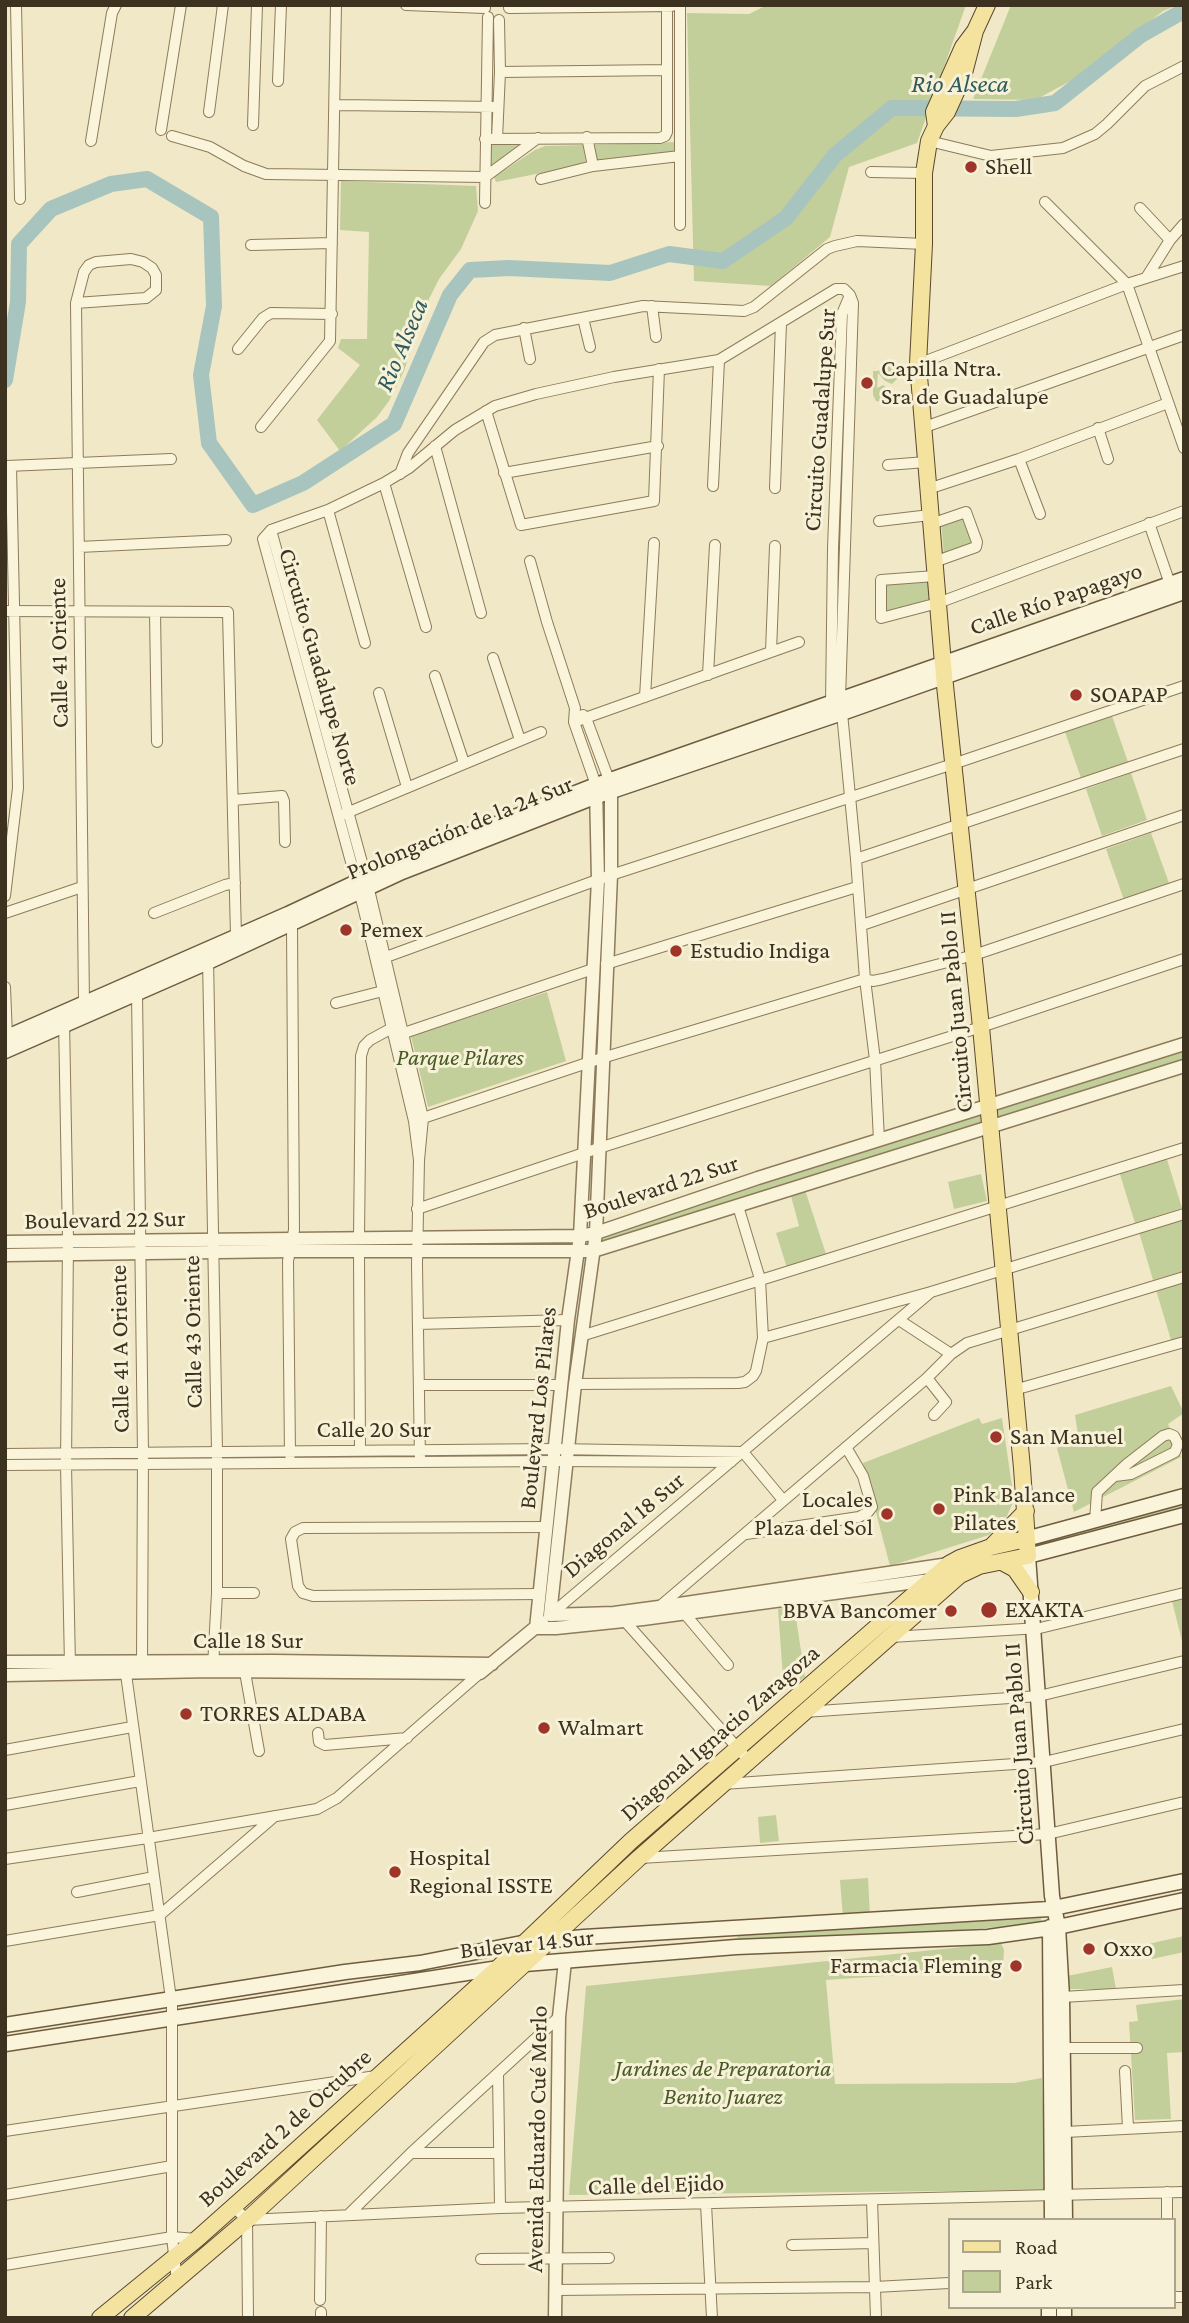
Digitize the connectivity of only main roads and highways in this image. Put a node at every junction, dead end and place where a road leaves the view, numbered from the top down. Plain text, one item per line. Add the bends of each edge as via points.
1 (987, 5) edge
2 (1177, 581) edge
3 (1184, 592) edge
4 (943, 669) junction
5 (363, 885) junction
6 (208, 956) junction
7 (63, 1018) junction
8 (6, 1042) edge
9 (1184, 1496) edge
10 (1026, 1511) junction
11 (1184, 1515) edge
12 (991, 1547) junction
13 (1027, 1547) junction
14 (1002, 1562) junction
15 (1031, 1592) junction
16 (1184, 1881) edge
17 (1184, 1900) edge
18 (1053, 1915) junction
19 (551, 1940) junction
20 (522, 1943) junction
21 (525, 1964) junction
22 (498, 1968) junction
23 (5, 2025) edge
24 (5, 2044) edge
25 (1059, 2196) junction
26 (1053, 2218) edge
27 (1064, 2218) edge
28 (100, 2318) edge
29 (132, 2318) edge

1 - 4 main road, Circuito Juan Pablo II via 937,123 924,173 918,364
2 - 4 main road, Calle Río Papagayo
3 - 4 main road, Calle Río Papagayo
4 - 5 main road, Prolongación de la 24 Sur via 603,788
4 - 10 main road, Circuito Juan Pablo II
5 - 6 main road, Prolongación de la 24 Sur via 292,925
5 - 6 main road, Prolongación de la 24 Sur via 236,936
6 - 7 main road, Prolongación de la 24 Sur via 137,993
6 - 7 main road, Prolongación de la 24 Sur via 84,1003
7 - 8 main road, Prolongación de la 24 Sur
9 - 13 main road via 1095,1521
10 - 12 main road
10 - 13 main road, Circuito Juan Pablo II
11 - 13 main road
12 - 13 main road, Diagonal Ignacio Zaragoza
12 - 20 main road, Diagonal Ignacio Zaragoza via 949,1564 930,1580 631,1840
13 - 14 main road, Diagonal Ignacio Zaragoza
13 - 15 main road, Circuito Juan Pablo II
14 - 15 main road via 1015,1569
14 - 19 main road, Diagonal Ignacio Zaragoza via 965,1571
15 - 18 main road, Circuito Juan Pablo II
16 - 18 main road
17 - 18 main road
18 - 19 main road, Bulevar 14 Sur
18 - 21 main road, Bulevar 14 Sur via 988,1937 736,1947
18 - 25 main road, Circuito Juan Pablo II
18 - 25 main road, Circuito Juan Pablo II via 1064,2048 1065,2132
19 - 20 main road, Bulevar 14 Sur
19 - 21 main road, Diagonal Ignacio Zaragoza
20 - 22 main road, Diagonal Ignacio Zaragoza
20 - 23 main road, Bulevar 14 Sur via 420,1963
21 - 22 main road, Bulevar 14 Sur
21 - 29 main road, Boulevard 2 de Octubre via 247,2221
22 - 24 main road, Bulevar 14 Sur
22 - 28 main road, Boulevard 2 de Octubre via 197,2239
25 - 26 main road, Circuito Juan Pablo II
25 - 27 main road, Circuito Juan Pablo II

